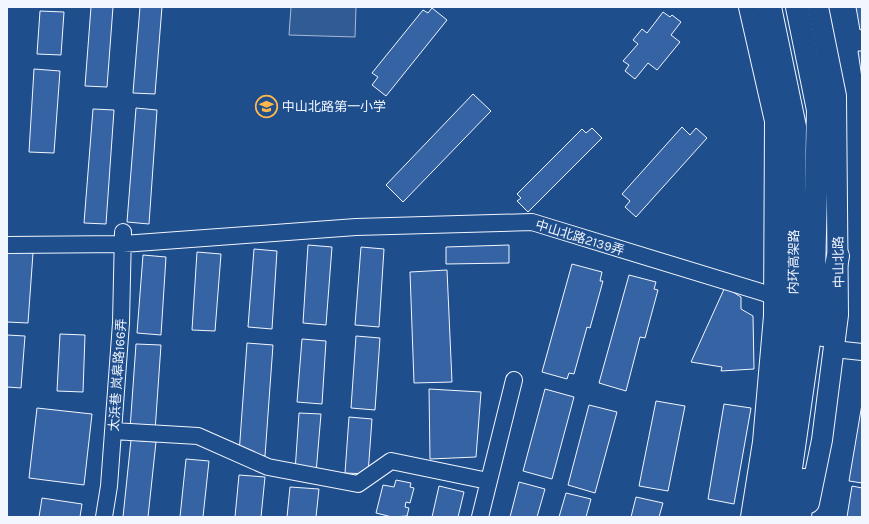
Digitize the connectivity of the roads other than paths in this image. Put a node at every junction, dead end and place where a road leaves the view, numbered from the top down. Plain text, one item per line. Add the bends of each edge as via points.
1 (749, 7) edge
2 (770, 7) edge
3 (797, 7) edge
4 (818, 7) edge
5 (123, 238) junction
6 (7, 245) edge
7 (838, 256) joint
8 (774, 296) junction
9 (826, 352) junction
10 (862, 352) edge
11 (514, 380) dead end
12 (113, 432) junction
13 (488, 481) junction
14 (104, 517) edge
15 (480, 517) edge
16 (751, 517) edge
17 (765, 517) edge
18 (784, 517) edge
19 (800, 517) edge
20 (806, 517) edge

1 - 8 main road via 775,121
2 - 17 highway, 内环高架路 via 795,127 792,310
3 - 18 highway, 内环高架路 via 818,110 813,314
4 - 7 main road, 中山北路 via 836,96
5 - 6 street, 中山北路2139弄
5 - 8 street, 中山北路2139弄 via 532,222
5 - 12 street, 太浜巷 岚皋路166弄 via 122,323
7 - 9 highway
8 - 16 main road via 763,442
9 - 10 street
9 - 19 highway
9 - 20 main road via 822,440
11 - 13 street
12 - 13 street via 198,436 268,467 358,484 391,461
12 - 14 street, 太浜巷 岚皋路166弄
13 - 15 street

